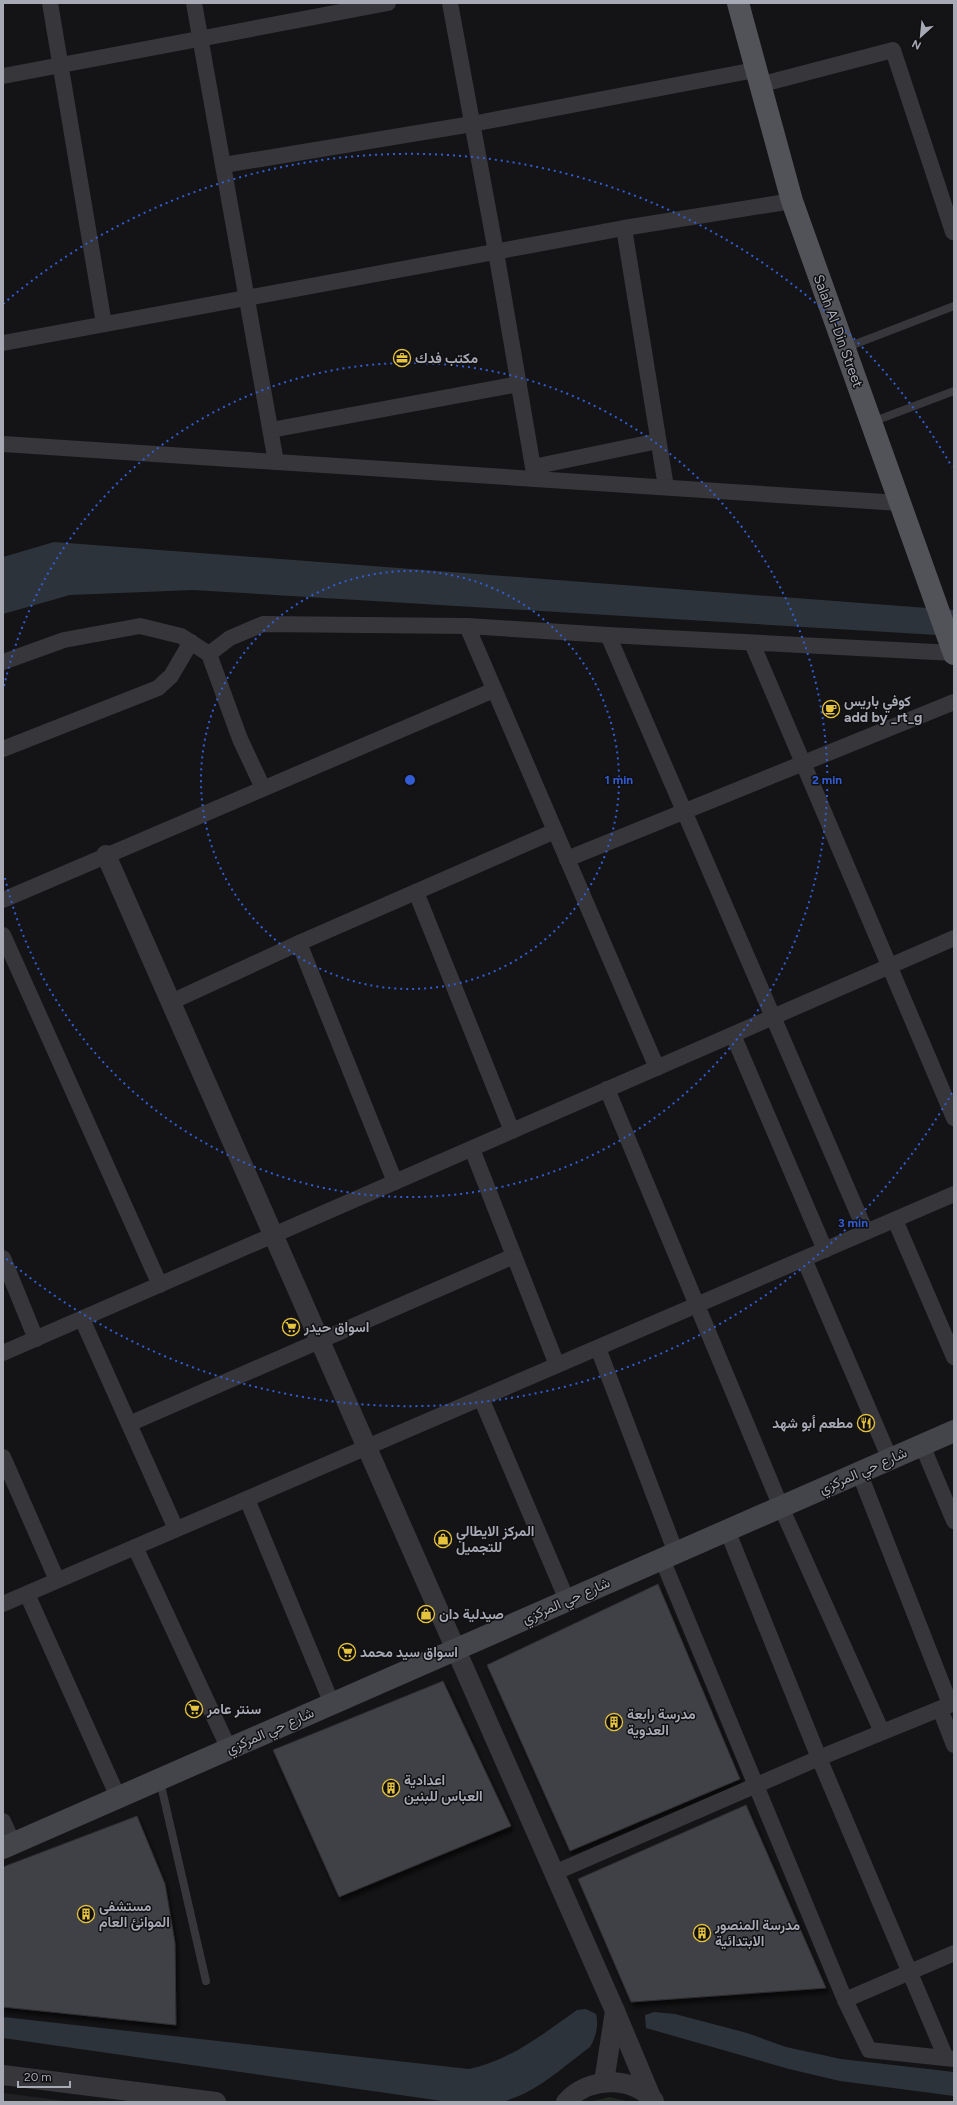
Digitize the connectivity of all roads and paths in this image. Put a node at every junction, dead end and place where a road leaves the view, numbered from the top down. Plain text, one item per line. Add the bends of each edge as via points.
1 (50, 3) edge
2 (194, 3) edge
3 (388, 3) edge
4 (450, 3) edge
5 (738, 3) edge
6 (200, 38) junction
7 (61, 65) junction
8 (3, 76) edge
9 (757, 78) junction
10 (472, 124) junction
11 (224, 165) junction
12 (792, 201) junction
13 (624, 228) junction
14 (954, 232) edge
15 (496, 252) junction
16 (248, 298) junction
17 (954, 306) edge
18 (104, 324) junction
19 (3, 343) edge
20 (845, 348) junction
21 (519, 384) junction
22 (954, 391) edge
23 (871, 422) junction
24 (271, 430) junction
25 (658, 441) junction
26 (3, 444) edge
27 (276, 462) junction
28 (534, 473) junction
29 (666, 487) junction
30 (900, 503) junction
31 (467, 626) junction
32 (608, 636) junction
33 (191, 642) junction
34 (752, 643) junction
35 (954, 653) edge
36 (209, 654) junction
37 (3, 662) edge
38 (494, 690) junction
39 (954, 702) edge
40 (3, 749) edge
41 (803, 763) junction
42 (263, 788) junction
43 (684, 812) junction
44 (555, 831) junction
45 (106, 855) junction
46 (567, 859) junction
47 (416, 892) junction
48 (3, 900) edge
49 (3, 935) edge
50 (954, 938) edge
51 (299, 943) junction
52 (889, 966) junction
53 (170, 1002) junction
54 (773, 1017) junction
55 (733, 1035) junction
56 (657, 1068) junction
57 (607, 1089) junction
58 (954, 1118) edge
59 (512, 1131) junction
60 (472, 1149) junction
61 (395, 1182) junction
62 (954, 1194) edge
63 (895, 1220) junction
64 (866, 1232) junction
65 (273, 1235) junction
66 (825, 1250) junction
67 (514, 1256) junction
68 (3, 1258) edge
69 (804, 1259) junction
70 (160, 1285) junction
71 (698, 1305) junction
72 (82, 1319) junction
73 (36, 1339) junction
74 (319, 1341) junction
75 (598, 1348) junction
76 (3, 1353) edge
77 (954, 1356) edge
78 (557, 1365) junction
79 (481, 1398) junction
80 (129, 1424) junction
81 (954, 1431) edge
82 (922, 1445) junction
83 (366, 1447) junction
84 (3, 1457) edge
85 (890, 1459) junction
86 (859, 1472) junction
87 (247, 1499) junction
88 (781, 1507) junction
89 (954, 1521) edge
90 (176, 1529) junction
91 (727, 1530) junction
92 (135, 1547) junction
93 (669, 1556) junction
94 (57, 1580) junction
95 (26, 1594) junction
96 (567, 1600) junction
97 (3, 1604) edge
98 (455, 1650) junction
99 (332, 1704) junction
100 (948, 1705) edge
101 (882, 1732) junction
102 (954, 1745) edge
103 (229, 1749) junction
104 (819, 1758) junction
105 (159, 1779) junction
106 (756, 1786) junction
107 (118, 1797) junction
108 (3, 1821) edge
109 (8, 1845) edge
110 (554, 1873) junction
111 (954, 1953) edge
112 (909, 1973) junction
113 (206, 1981) dead end
114 (844, 2000) junction
115 (615, 2011) junction
116 (950, 2059) edge
117 (3, 2075) edge
118 (604, 2082) junction
119 (156, 2099) edge
120 (653, 2099) edge
121 (216, 2102) edge
122 (566, 2102) edge

1 - 7 street
2 - 6 street
3 - 6 street
4 - 10 street
5 - 9 main road, Salah Al-Din Street
6 - 7 street
6 - 11 street
7 - 8 street
7 - 18 street
9 - 10 street
9 - 12 main road, Salah Al-Din Street
9 - 14 street via 893,50
10 - 11 street
10 - 15 street
11 - 16 street
12 - 13 street
12 - 20 main road, Salah Al-Din Street
13 - 15 street
13 - 25 street
15 - 16 street
15 - 21 street
16 - 18 street
16 - 24 street
17 - 20 lane
18 - 19 street
20 - 23 main road, Salah Al-Din Street
21 - 24 street
21 - 28 street
22 - 23 lane
23 - 30 main road, Salah Al-Din Street
24 - 27 street
25 - 28 street
25 - 29 street
26 - 27 street
27 - 28 street
28 - 29 street
29 - 30 street
30 - 35 main road, Salah Al-Din Street
31 - 32 street
31 - 36 street via 263,624 230,638
31 - 38 street
32 - 34 street
32 - 43 street
33 - 36 street
33 - 37 street via 182,636 140,626 64,640
33 - 40 street via 171,676 158,688
34 - 35 street
34 - 41 street
36 - 42 street via 240,739
38 - 42 street
38 - 44 street
39 - 41 street
41 - 43 street
41 - 52 street
42 - 45 street
43 - 46 street
43 - 54 street
44 - 46 street
44 - 47 street
45 - 48 street
45 - 53 street
46 - 56 street
47 - 51 street
47 - 59 street
49 - 70 street
50 - 52 street
51 - 53 street
51 - 61 street
52 - 54 street
52 - 58 street
53 - 65 street
54 - 55 street
54 - 64 street
55 - 56 street
55 - 66 street
56 - 57 street
57 - 59 street
57 - 71 street
59 - 60 street
60 - 61 street
60 - 67 street
61 - 65 street
62 - 63 street
63 - 64 street
63 - 77 street
64 - 66 street
65 - 70 street
65 - 74 street
66 - 69 street
67 - 74 street
67 - 78 street
68 - 73 street
69 - 71 street
69 - 85 street
70 - 72 street
71 - 75 street
71 - 88 street
72 - 73 street
72 - 80 street
73 - 76 street
74 - 80 street
74 - 83 street
75 - 78 street
75 - 93 street
78 - 79 street
79 - 83 street
79 - 96 street
80 - 90 street
81 - 82 main road, شارع حي المركزي
82 - 85 main road, شارع حي المركزي
82 - 89 street
83 - 87 street
83 - 98 street
84 - 94 street
85 - 86 main road, شارع حي المركزي
86 - 88 main road, شارع حي المركزي
86 - 100 street
87 - 90 street
87 - 99 street
88 - 91 main road, شارع حي المركزي
88 - 101 street
90 - 92 street
91 - 93 main road, شارع حي المركزي
91 - 104 street
92 - 94 street
92 - 103 street
93 - 96 main road, شارع حي المركزي
93 - 106 street
94 - 95 street
95 - 97 street
95 - 107 street
96 - 98 main road, شارع حي المركزي
98 - 99 main road, شارع حي المركزي
98 - 110 street
99 - 103 main road, شارع حي المركزي
100 - 101 street
100 - 102 street
101 - 104 street
103 - 105 main road, شارع حي المركزي
104 - 106 street
104 - 112 street
105 - 107 main road, شارع حي المركزي
105 - 113 lane
106 - 110 street
106 - 114 street
107 - 109 main road, شارع حي المركزي
108 - 109 street
110 - 115 street
111 - 112 street
112 - 114 street
112 - 116 street
114 - 116 street via 869,2050
115 - 118 street
115 - 120 street
117 - 119 street
118 - 120 street via 621,2083 636,2088
118 - 122 street via 587,2086
119 - 121 street

